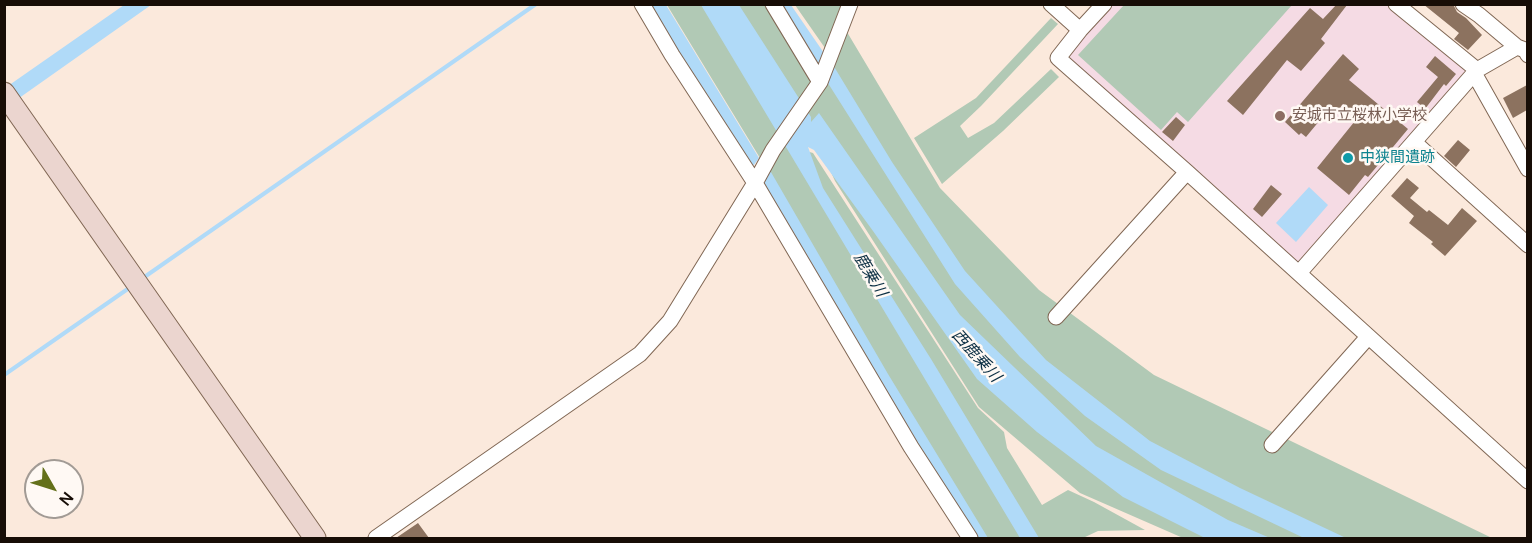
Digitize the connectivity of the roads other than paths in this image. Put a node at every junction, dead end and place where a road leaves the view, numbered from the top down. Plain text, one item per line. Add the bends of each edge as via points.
1 (642, 4) edge
2 (772, 4) edge
3 (850, 4) edge
4 (1051, 4) edge
5 (1104, 4) edge
6 (1396, 4) edge
7 (1463, 4) edge
8 (1080, 30) junction
9 (1524, 50) edge
10 (1475, 72) junction
11 (822, 77) junction
12 (4, 93) edge
13 (1414, 142) junction
14 (1527, 169) edge
15 (1187, 172) junction
16 (755, 183) junction
17 (1527, 245) edge
18 (1299, 273) junction
19 (1056, 317) dead end
20 (1368, 337) junction
21 (1272, 445) dead end
22 (1527, 481) edge
23 (315, 538) edge
24 (376, 538) edge
25 (969, 538) edge

1 - 16 street
2 - 11 street
3 - 11 street
4 - 8 street
5 - 8 street
6 - 10 street
7 - 9 street
8 - 15 street via 1058,58
9 - 10 street
10 - 13 street
10 - 14 street
11 - 16 street
12 - 23 street
13 - 17 street
13 - 18 street
15 - 18 street
15 - 19 street
16 - 24 street via 670,321 640,354
16 - 25 street
18 - 20 street
20 - 21 street
20 - 22 street

